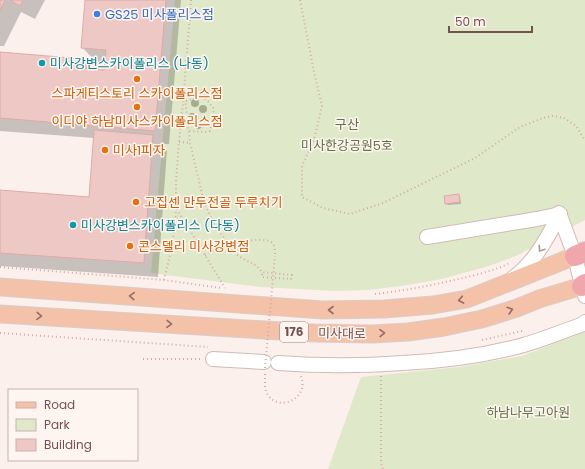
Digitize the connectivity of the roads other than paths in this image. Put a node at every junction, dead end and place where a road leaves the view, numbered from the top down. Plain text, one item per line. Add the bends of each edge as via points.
1 (559, 214) junction
2 (427, 237) dead end
3 (580, 254) edge
4 (505, 284) junction
5 (0, 287) edge
6 (584, 288) edge
7 (0, 314) edge
8 (585, 322) edge
9 (213, 354) road end

1 - 2 street
1 - 3 street
1 -> 4 street via 537,254 524,269
3 - 4 main road, 미사대로 / 176
3 - 6 street
4 -> 5 main road, 미사대로 / 176 via 467,299 433,305 322,310
7 -> 6 main road, 미사대로 / 176 via 314,333 372,334 408,332 482,319 539,299
8 - 9 street via 521,346 435,361 365,365 269,364

